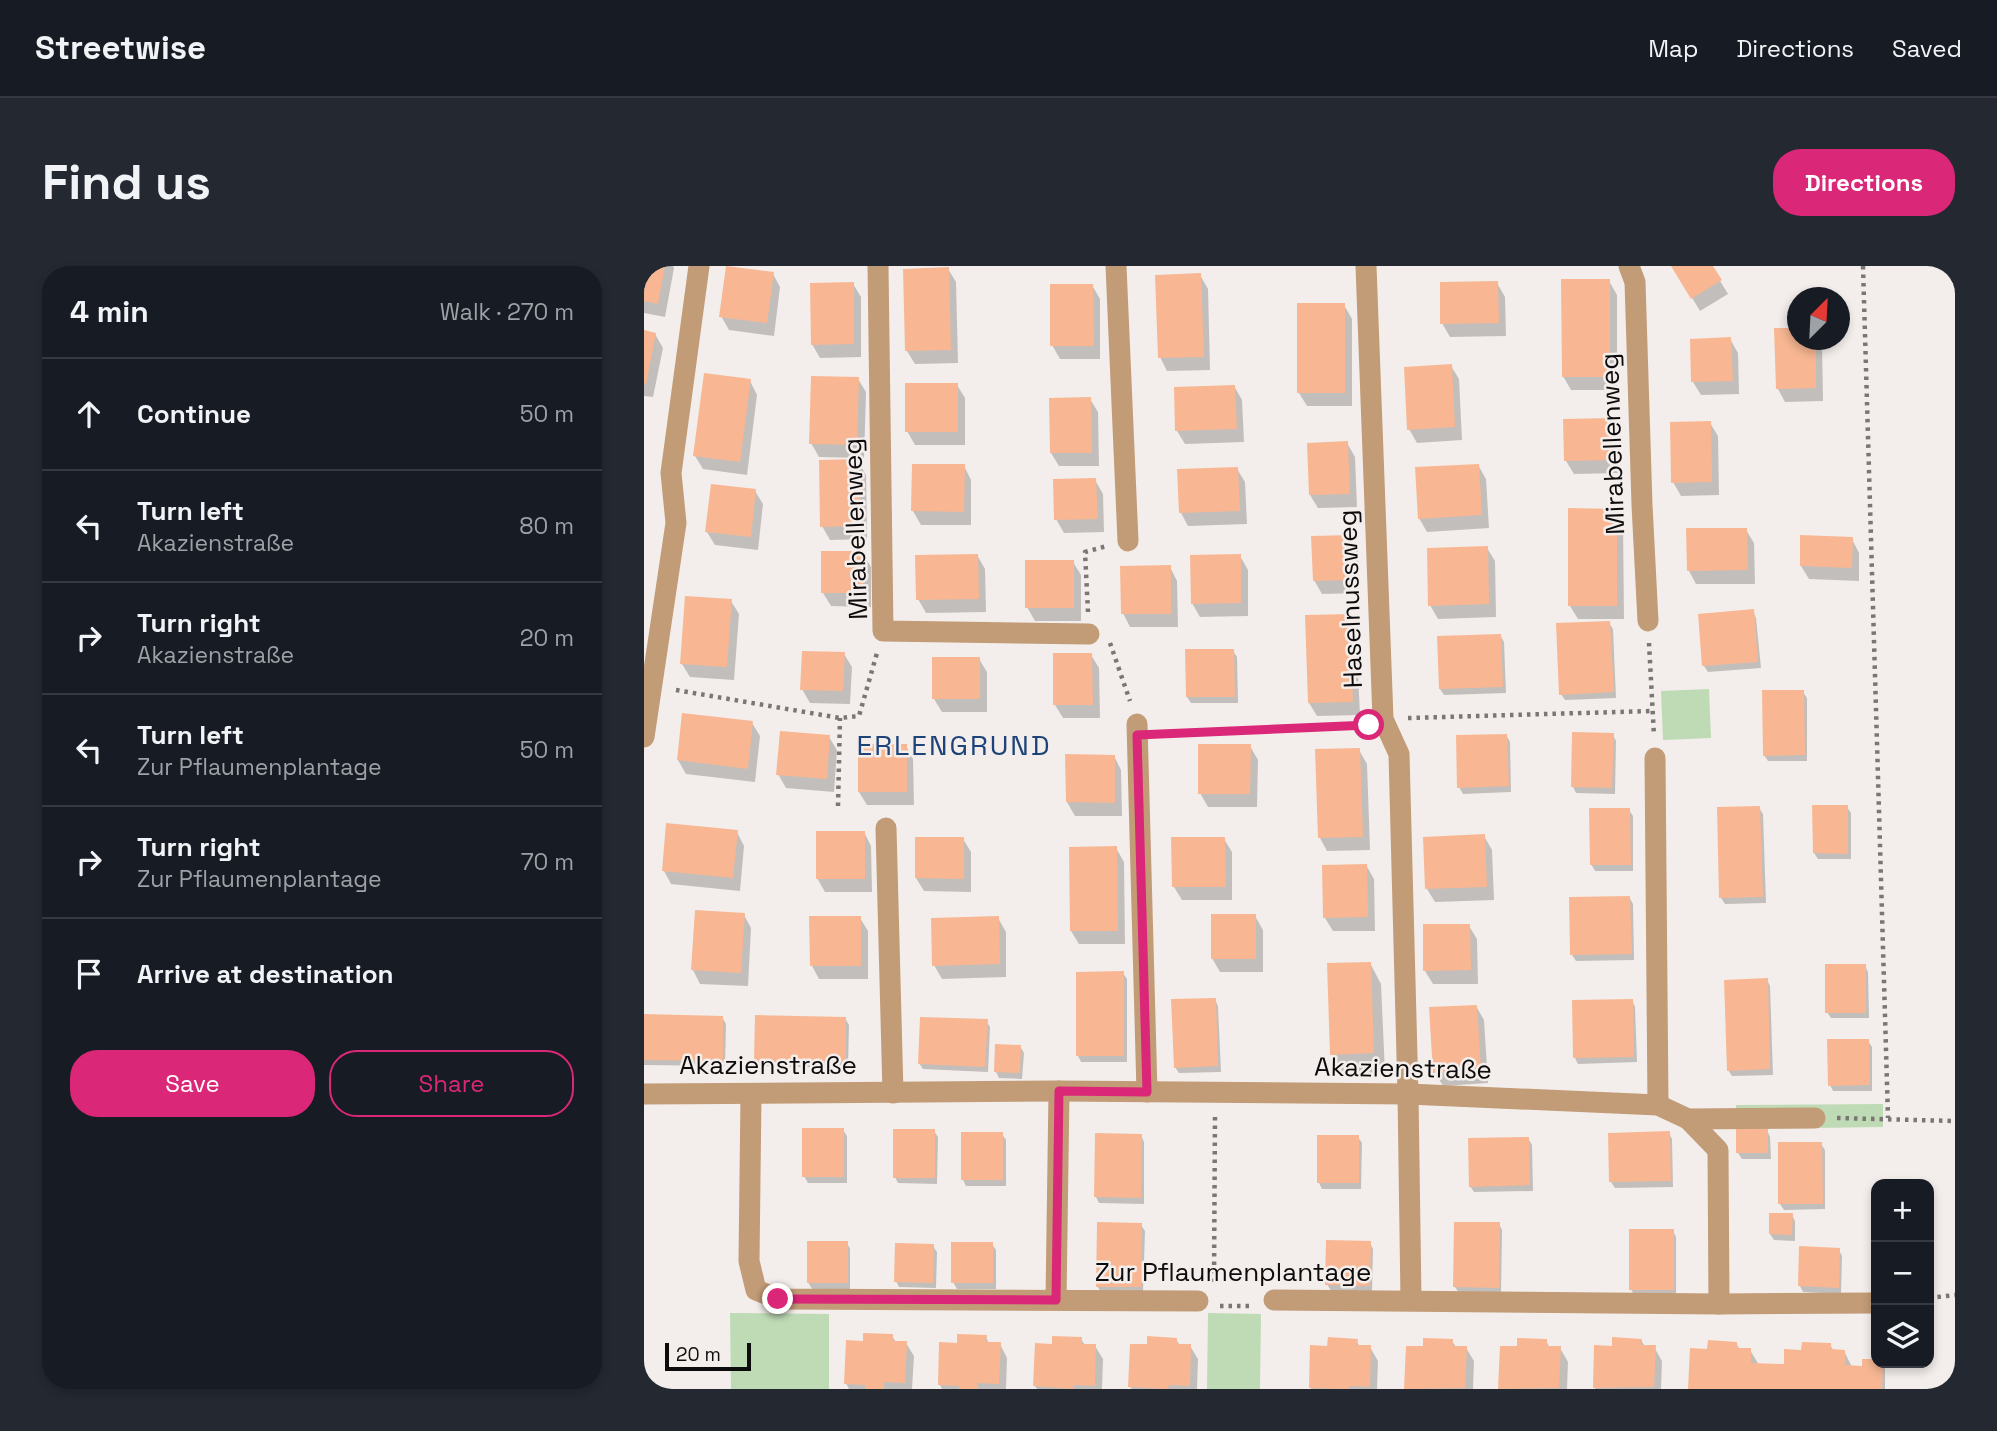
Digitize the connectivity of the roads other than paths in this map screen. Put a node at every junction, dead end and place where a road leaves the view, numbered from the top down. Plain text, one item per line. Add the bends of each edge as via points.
1 (699, 266) edge
2 (878, 266) edge
3 (1116, 266) edge
4 (1366, 266) edge
5 (1629, 266) edge
6 (1128, 541) dead end
7 (1648, 621) road end
8 (1089, 634) dead end
9 (1137, 730) road end
10 (644, 737) edge
11 (1655, 758) dead end
12 (886, 828) dead end
13 (1059, 1091) junction
14 (1147, 1092) junction
15 (893, 1093) junction
16 (644, 1094) edge
17 (751, 1094) junction
18 (1408, 1094) junction
19 (1658, 1105) junction
20 (1815, 1118) road end
21 (1688, 1119) junction
22 (1056, 1300) junction
23 (1275, 1300) road end
24 (1411, 1300) junction
25 (1206, 1303) road end
26 (1871, 1303) edge
27 (1719, 1304) junction

1 - 10 street via 671,473 676,523
2 - 8 street, Mirabellenweg via 883,631
3 - 6 street
4 - 18 street, Haselnussweg via 1383,719 1399,754
5 - 7 street, Mirabellenweg via 1634,282
9 - 14 street
11 - 19 street
12 - 15 street, Akazienstraße
13 - 14 street, Akazienstraße
13 - 15 street, Akazienstraße
13 - 22 street, Zur Pflaumenplantage
14 - 18 street, Akazienstraße
15 - 17 street, Akazienstraße
16 - 17 street, Akazienstraße
17 - 22 street, Zur Pflaumenplantage via 749,1261 757,1290 778,1299
18 - 19 street, Akazienstraße
18 - 24 street, Zur Pflaumenplantage
19 - 21 street, Akazienstraße
20 - 21 street, Akazienstraße
21 - 27 street via 1718,1150
22 - 25 street, Zur Pflaumenplantage
23 - 24 street, Zur Pflaumenplantage
24 - 27 street, Zur Pflaumenplantage
26 - 27 street, Zur Pflaumenplantage

